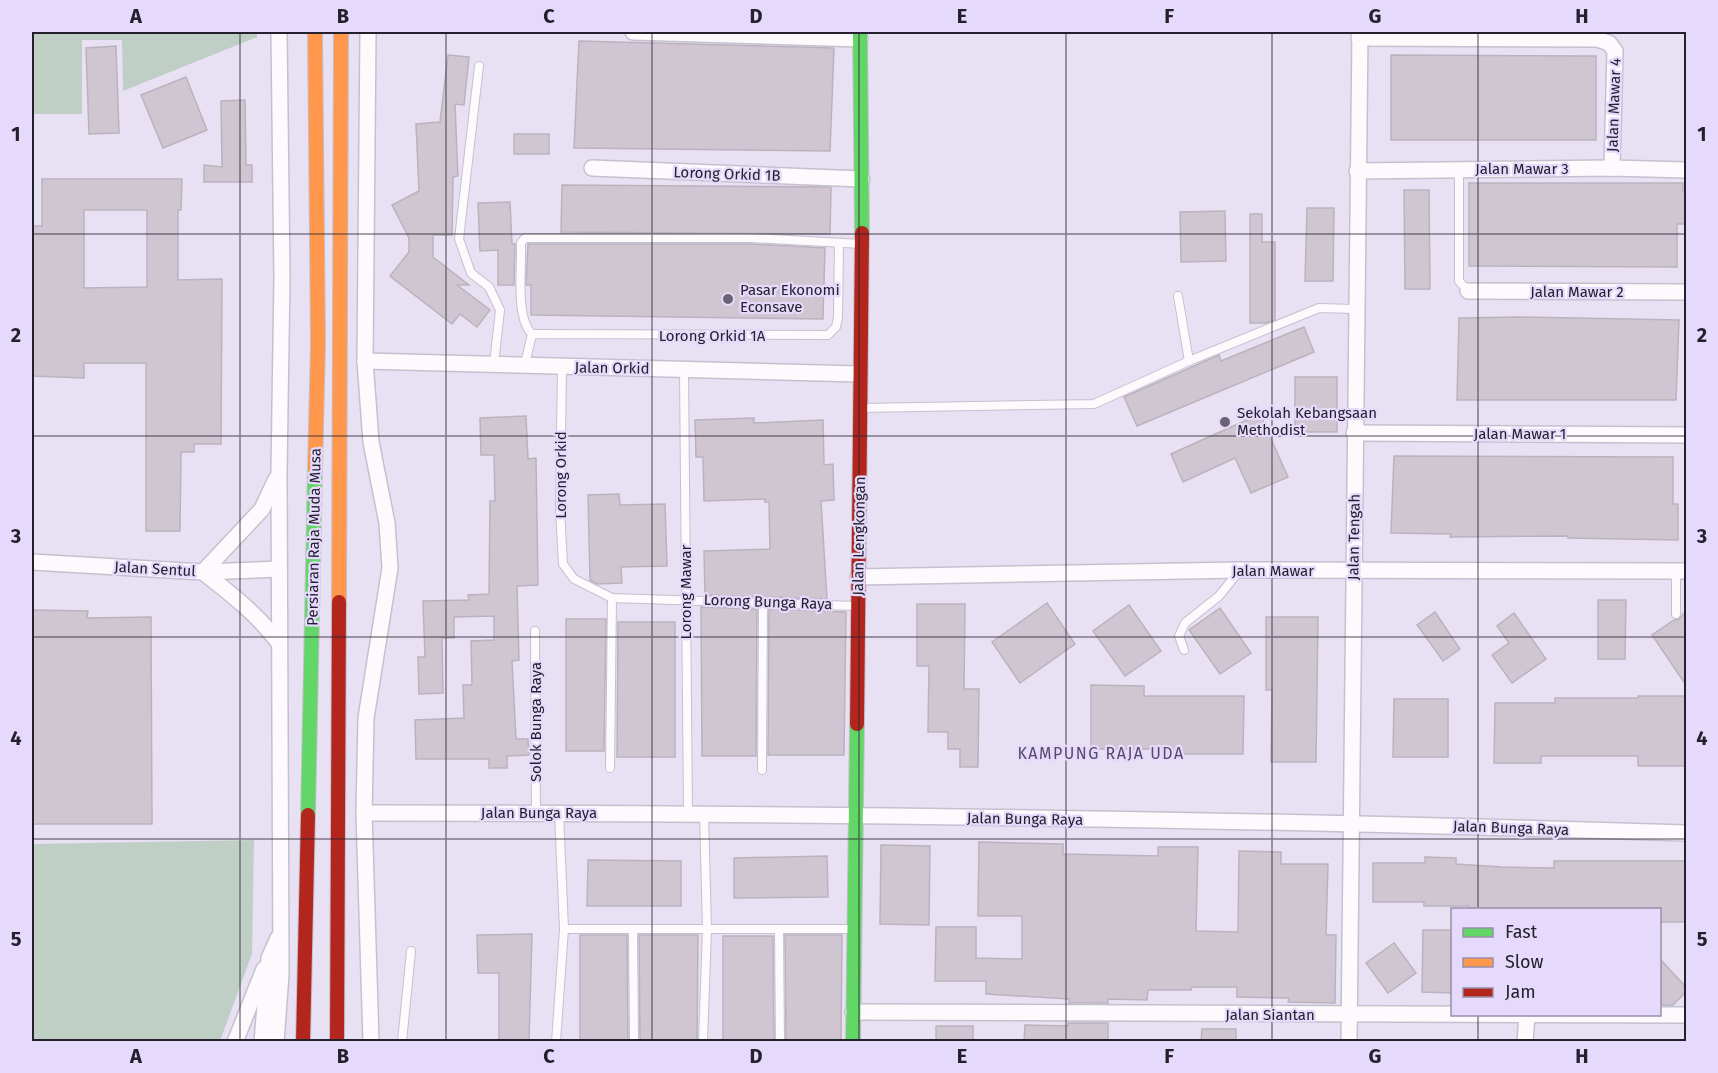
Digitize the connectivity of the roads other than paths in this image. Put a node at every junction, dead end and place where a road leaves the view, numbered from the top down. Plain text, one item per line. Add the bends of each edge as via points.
1 (279, 32) edge
2 (315, 32) edge
3 (341, 32) edge
4 (368, 32) edge
5 (633, 32) edge
6 (860, 35) edge
7 (1360, 35) edge
8 (479, 66) dead end
9 (592, 168) dead end
10 (1612, 168) junction
11 (1458, 169) junction
12 (1686, 170) edge
13 (1357, 171) junction
14 (862, 179) junction
15 (839, 243) junction
16 (862, 244) junction
17 (1468, 291) joint
18 (1686, 292) edge
19 (1178, 296) dead end
20 (1355, 309) junction
21 (532, 334) junction
22 (365, 361) junction
23 (1189, 361) junction
24 (494, 364) junction
25 (525, 364) junction
26 (562, 367) junction
27 (684, 370) junction
28 (859, 374) junction
29 (861, 408) junction
30 (1354, 433) junction
31 (1686, 435) edge
32 (279, 472) junction
33 (32, 562) edge
34 (279, 569) junction
35 (1240, 570) junction
36 (1353, 571) junction
37 (203, 572) junction
38 (1681, 572) edge
39 (858, 577) junction
40 (574, 579) joint
41 (612, 598) junction
42 (686, 598) junction
43 (763, 602) junction
44 (858, 606) junction
45 (1676, 614) dead end
46 (535, 631) dead end
47 (279, 644) junction
48 (1184, 650) dead end
49 (610, 768) dead end
50 (762, 770) dead end
51 (364, 813) junction
52 (536, 813) junction
53 (559, 813) junction
54 (688, 813) junction
55 (704, 814) junction
56 (855, 817) junction
57 (1351, 823) junction
58 (1686, 833) edge
59 (564, 929) junction
60 (633, 929) junction
61 (707, 929) junction
62 (779, 929) junction
63 (855, 929) junction
64 (279, 936) junction
65 (411, 951) dead end
66 (269, 958) junction
67 (853, 1012) junction
68 (1451, 1015) edge
69 (1661, 1015) edge
70 (1686, 1015) edge
71 (1351, 1016) junction
72 (1527, 1016) edge
73 (235, 1041) edge
74 (262, 1041) edge
75 (276, 1041) edge
76 (303, 1041) edge
77 (337, 1041) edge
78 (371, 1041) edge
79 (402, 1041) edge
80 (556, 1041) edge
81 (634, 1041) edge
82 (703, 1041) edge
83 (780, 1041) edge
84 (853, 1041) edge
85 (1348, 1041) edge
86 (1525, 1041) edge

1 - 32 street
2 - 76 main road, Persiaran Raja Muda Musa via 318,344
3 - 77 main road, Persiaran Raja Muda Musa
4 - 22 street
5 - 6 street
6 - 14 main road, Jalan Lengkongan
7 - 10 street, Jalan Mawar 4 via 1597,39 1610,43 1615,51
7 - 13 street, Jalan Tengah
8 - 24 lane via 459,239 471,273 489,286 500,310
9 - 14 street, Lorong Orkid 1B
10 - 11 street, Jalan Mawar 3
10 - 12 street, Jalan Mawar 3
11 - 13 street, Jalan Mawar 3
11 - 17 lane via 1459,281
13 - 20 street, Jalan Tengah
14 - 16 main road, Jalan Lengkongan
15 - 16 lane
15 - 21 lane, Lorong Orkid 1A via 838,316 836,327 828,335
15 - 21 lane via 751,238 525,238 520,243 522,310 525,328
16 - 28 main road, Jalan Lengkongan
17 - 18 street, Jalan Mawar 2
19 - 23 lane
20 - 23 lane via 1319,308
20 - 30 street, Jalan Tengah
21 - 25 lane
22 - 24 street, Jalan Orkid
22 - 51 street via 371,442 387,523 390,568 366,718
23 - 29 lane via 1094,404
24 - 25 street, Jalan Orkid
25 - 26 street, Jalan Orkid
26 - 27 street, Jalan Orkid
26 - 40 lane, Lorong Orkid via 562,564
27 - 28 street, Jalan Orkid
27 - 42 lane, Lorong Mawar
28 - 29 main road, Jalan Lengkongan
29 - 39 main road, Jalan Lengkongan
30 - 31 street, Jalan Mawar 1
30 - 36 street, Jalan Tengah
32 - 34 street
32 - 37 street via 262,509
33 - 37 street, Jalan Sentul
34 - 37 street, Jalan Sentul
34 - 47 street
35 - 36 street, Jalan Mawar
35 - 39 street, Jalan Mawar
35 - 48 lane via 1219,597 1185,623 1179,636
36 - 38 street, Jalan Mawar
36 - 57 street, Jalan Tengah
37 - 47 street via 246,605
38 - 45 lane
39 - 44 main road, Jalan Lengkongan
40 - 41 lane, Lorong Bunga Raya
41 - 42 lane, Lorong Bunga Raya
41 - 49 lane
42 - 43 lane, Lorong Bunga Raya
42 - 54 lane, Lorong Mawar
43 - 44 lane, Lorong Bunga Raya
43 - 50 lane
44 - 56 main road, Jalan Lengkongan
46 - 52 lane, Solok Bunga Raya
47 - 64 street
51 - 52 street, Jalan Bunga Raya
51 - 78 street
52 - 53 street, Jalan Bunga Raya
53 - 54 street, Jalan Bunga Raya
53 - 59 lane
54 - 55 street, Jalan Bunga Raya
55 - 56 street, Jalan Bunga Raya
55 - 61 lane
56 - 57 street, Jalan Bunga Raya
56 - 63 main road, Jalan Lengkongan
57 - 58 street, Jalan Bunga Raya
57 - 71 street, Jalan Tengah
59 - 60 lane
59 - 80 lane
60 - 61 lane
60 - 81 lane
61 - 62 lane
61 - 82 lane
62 - 63 lane
62 - 83 lane
63 - 67 main road, Jalan Lengkongan
64 - 66 street
64 - 75 street via 281,974
65 - 79 lane
66 - 73 street
66 - 74 street
67 - 71 street, Jalan Siantan
67 - 84 main road, Jalan Lengkongan
68 - 71 street, Jalan Siantan
69 - 70 street, Jalan Siantan
71 - 85 street, Jalan Tengah
72 - 86 street

